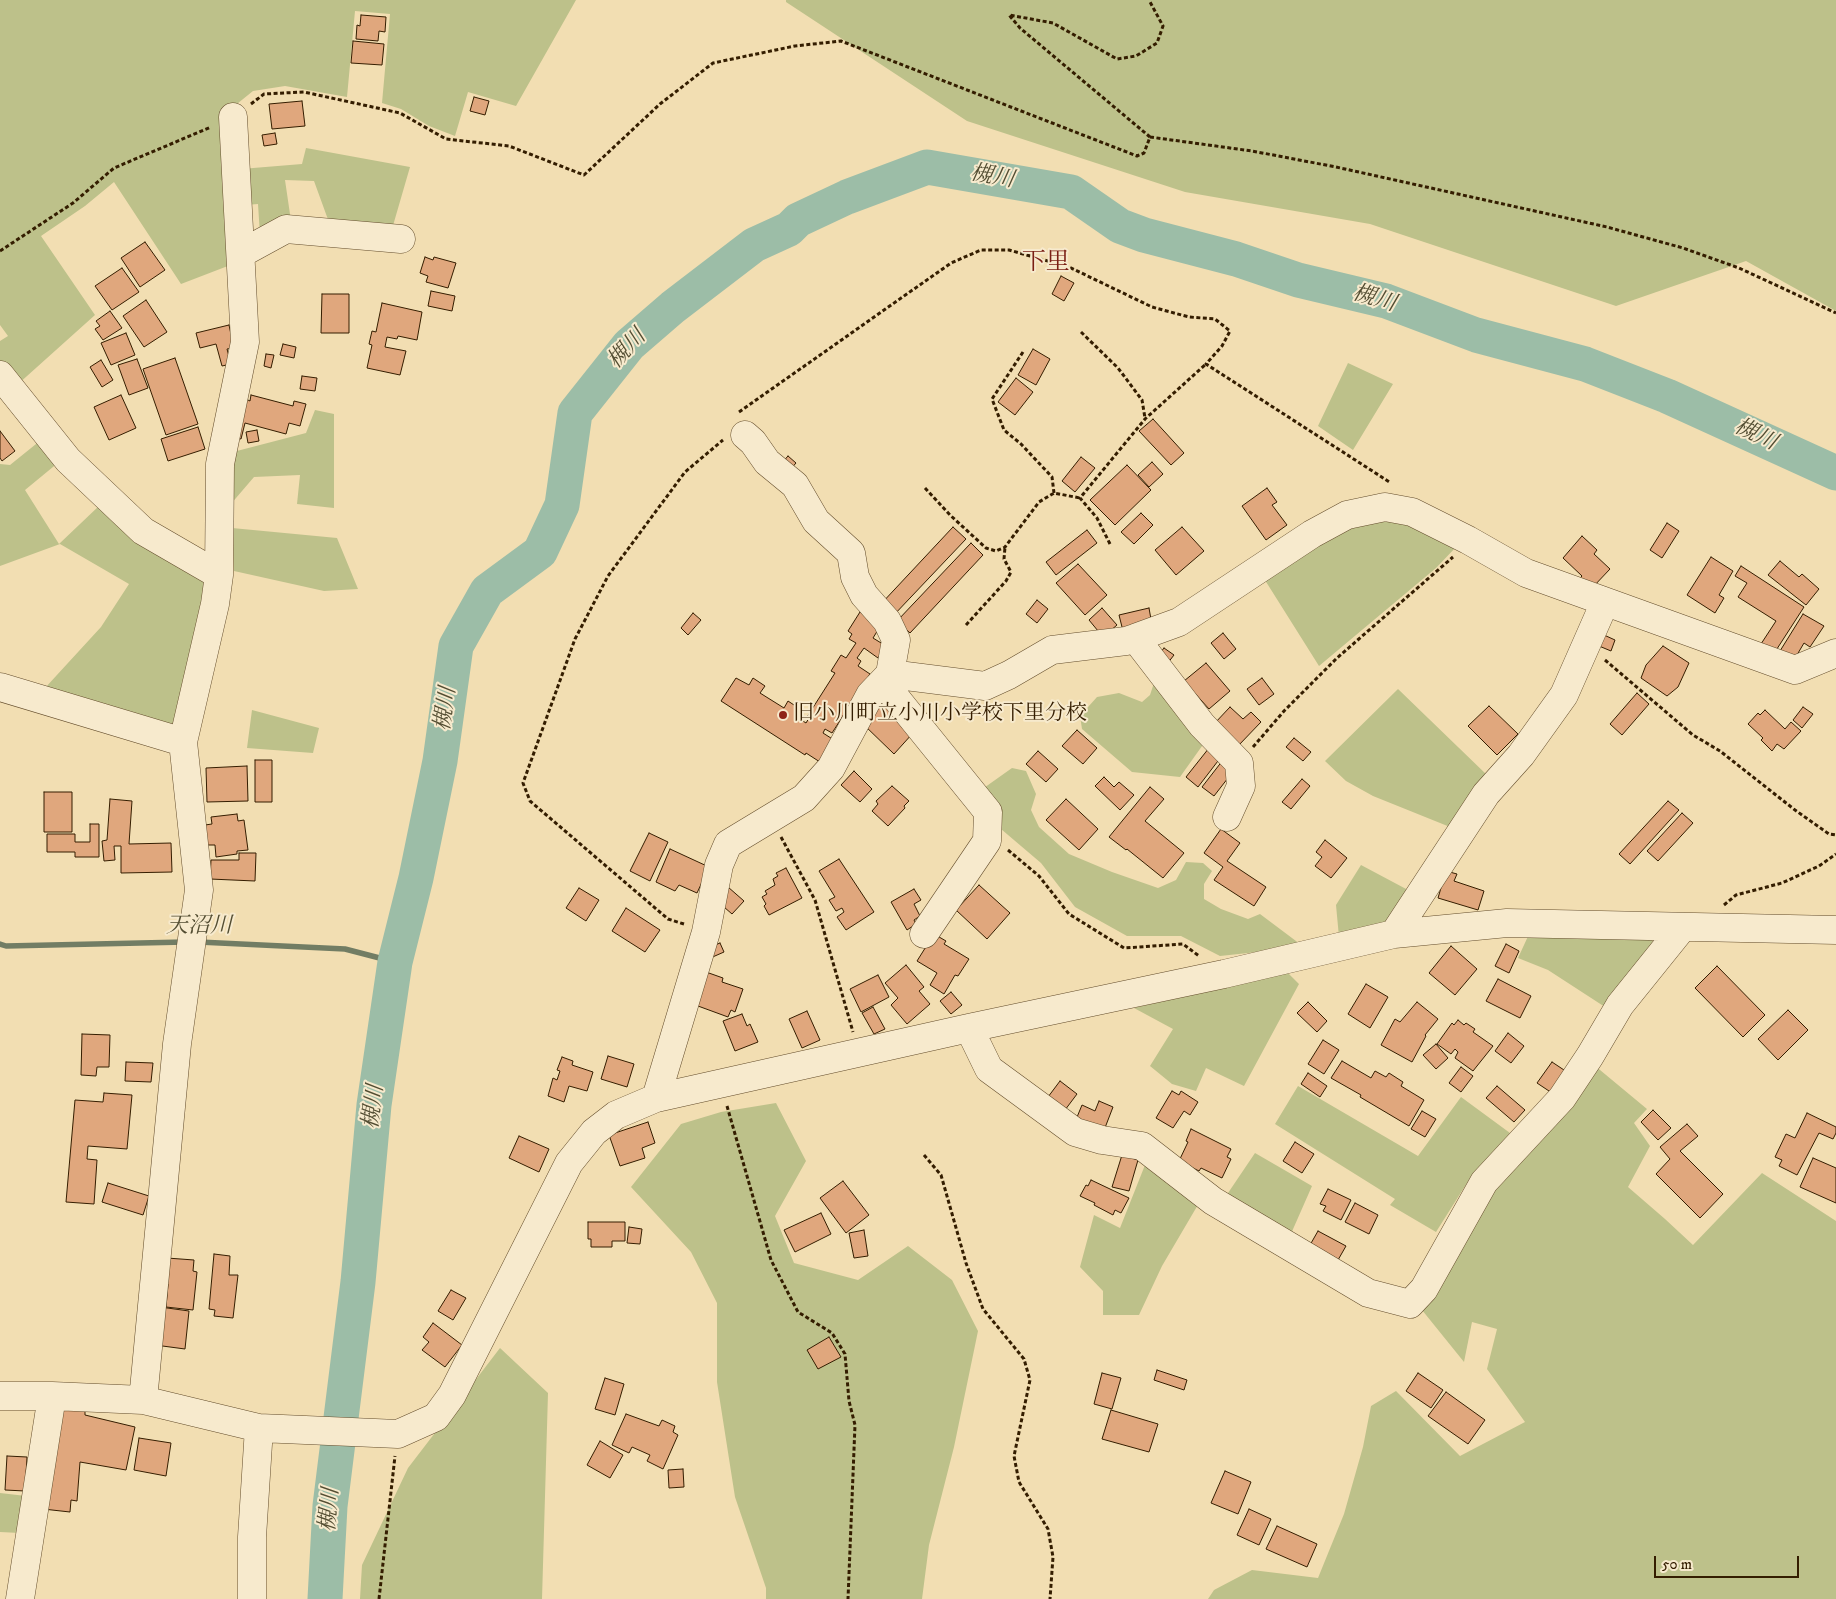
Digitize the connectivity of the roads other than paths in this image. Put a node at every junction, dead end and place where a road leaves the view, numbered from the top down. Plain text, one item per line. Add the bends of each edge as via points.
1 (233, 117) road end
2 (401, 239) dead end
3 (242, 253) junction
4 (0, 375) edge
5 (738, 434) road end
6 (219, 576) junction
7 (1605, 602) junction
8 (1135, 638) junction
9 (1836, 653) edge
10 (886, 678) junction
11 (0, 687) edge
12 (183, 742) junction
13 (1227, 817) dead end
14 (1691, 928) junction
15 (1836, 930) edge
16 (924, 934) dead end
17 (1394, 934) junction
18 (970, 1028) junction
19 (656, 1098) junction
20 (0, 1396) edge
21 (52, 1396) junction
22 (142, 1400) junction
23 (265, 1428) junction
24 (14, 1594) edge
25 (252, 1599) edge

1 - 3 street
2 - 3 street via 286,229
3 - 6 street via 245,342 220,464
4 - 6 street via 68,460 143,531
5 - 10 street via 753,442 767,462 795,484 816,521 850,553 864,595 887,621 896,640
6 - 12 street
7 - 8 street via 1526,573 1412,512 1385,507 1347,515 1312,534 1179,622
7 - 9 street via 1795,670
7 - 17 street via 1564,696 1521,755 1486,794
8 - 10 street via 1052,650 985,686
8 - 13 street via 1202,725 1239,763 1241,786
10 - 16 street via 988,812 987,841
10 - 19 street via 870,695 831,768 804,798 728,844 719,865 706,932
11 - 12 street
12 - 22 street via 199,890 177,1044
14 - 15 street
14 - 17 street via 1507,923
14 - 18 street via 1620,1005 1562,1098 1484,1182 1424,1289 1410,1304 1368,1293 1213,1201 1142,1146 1074,1132 989,1069
17 - 18 street
18 - 19 street
19 - 23 street via 616,1115 594,1132 569,1163 452,1395 436,1417 395,1433
20 - 21 street
21 - 22 street
21 - 24 street
22 - 23 street
23 - 25 street via 252,1537

